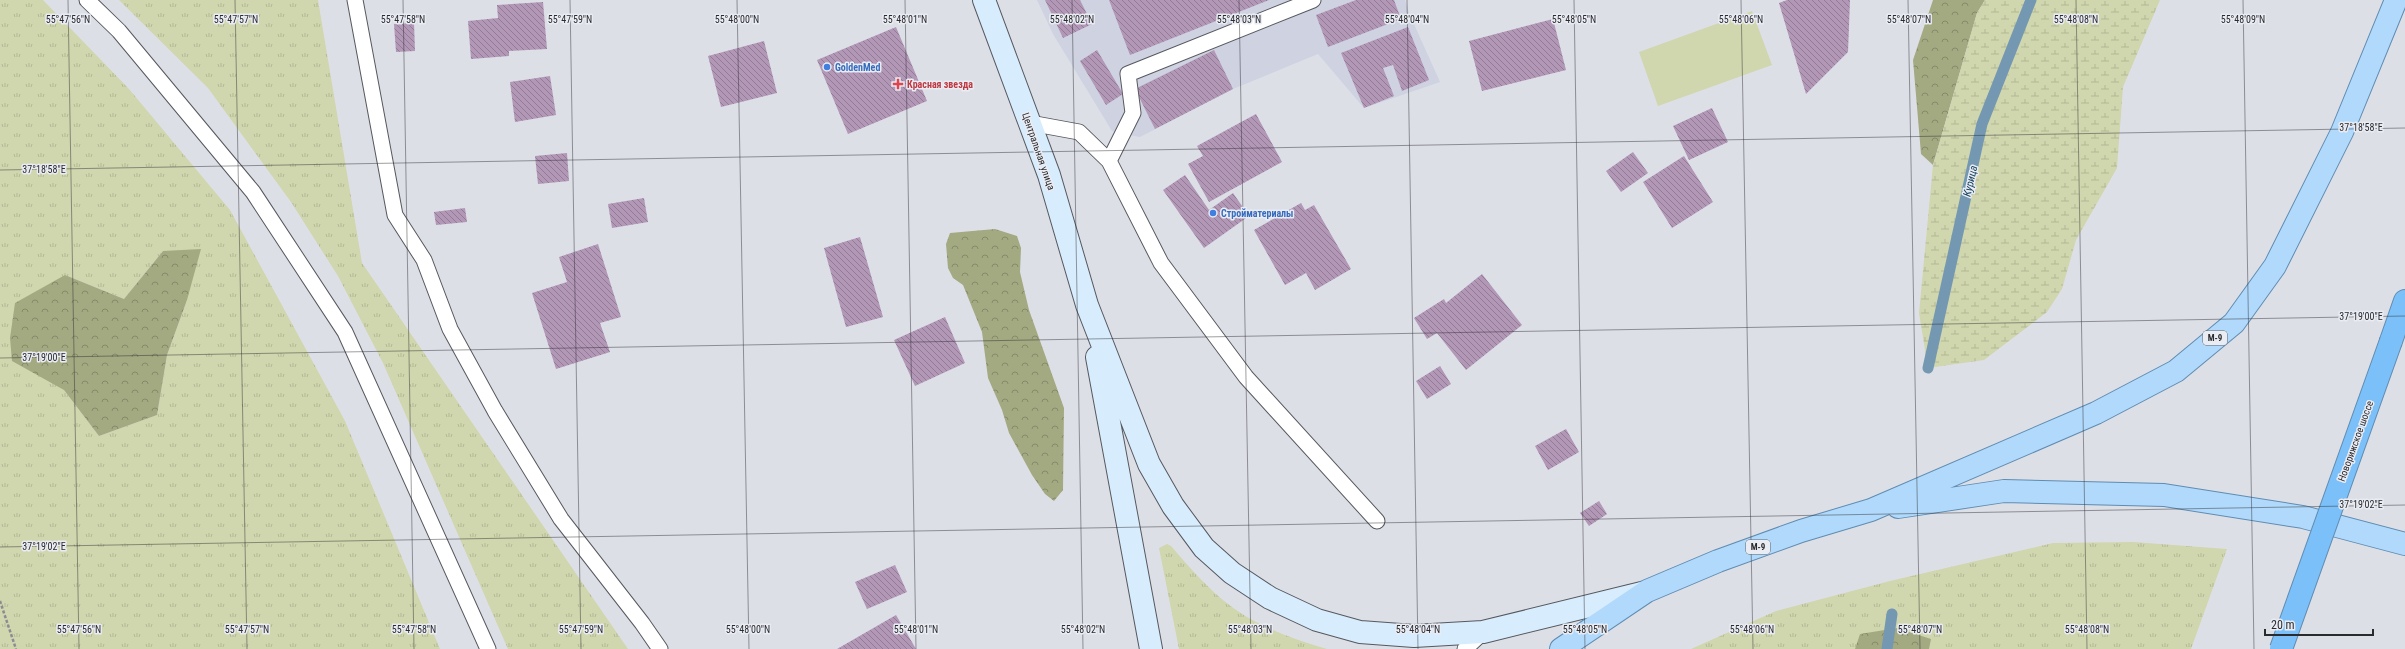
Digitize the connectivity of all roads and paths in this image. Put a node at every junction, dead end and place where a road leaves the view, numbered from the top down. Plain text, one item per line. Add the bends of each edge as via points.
1 (86, 0) edge
2 (355, 0) edge
3 (984, 0) edge
4 (1313, 0) edge
5 (2396, 0) edge
6 (1030, 124) junction
7 (1109, 162) junction
8 (2405, 301) edge
9 (1087, 305) junction
10 (1871, 510) junction
11 (1377, 521) dead end
12 (2405, 544) edge
13 (1647, 591) junction
14 (0, 601) edge
15 (1483, 632) junction
16 (16, 649) edge
17 (488, 649) edge
18 (660, 649) edge
19 (1151, 649) edge
20 (1465, 649) edge
21 (1561, 649) edge
22 (2281, 649) edge

1 - 17 lane via 119,32 253,192 345,332
2 - 18 lane via 395,215 424,260 450,329 495,411 562,519
3 - 6 main road, Центральная улица
4 - 7 lane via 1128,74 1133,112
5 - 10 main road, М-9 via 2342,132 2276,266 2234,323 2176,372 2096,413
6 - 7 lane via 1079,132
6 - 9 main road, Центральная улица via 1049,175
7 - 11 lane via 1160,263 1246,376
8 - 22 highway, Новорижское шоссе, bridge
9 - 15 main road, М-9 via 1149,464 1173,506 1204,548 1232,573 1270,598 1317,620 1360,632 1414,636
9 - 19 main road
10 - 12 main road, М-9 via 2004,491 2164,495 2303,517
10 - 13 main road, М-9 via 1718,561
13 - 15 main road, М-9
13 - 21 main road, М-9
14 - 16 path
15 - 20 lane

